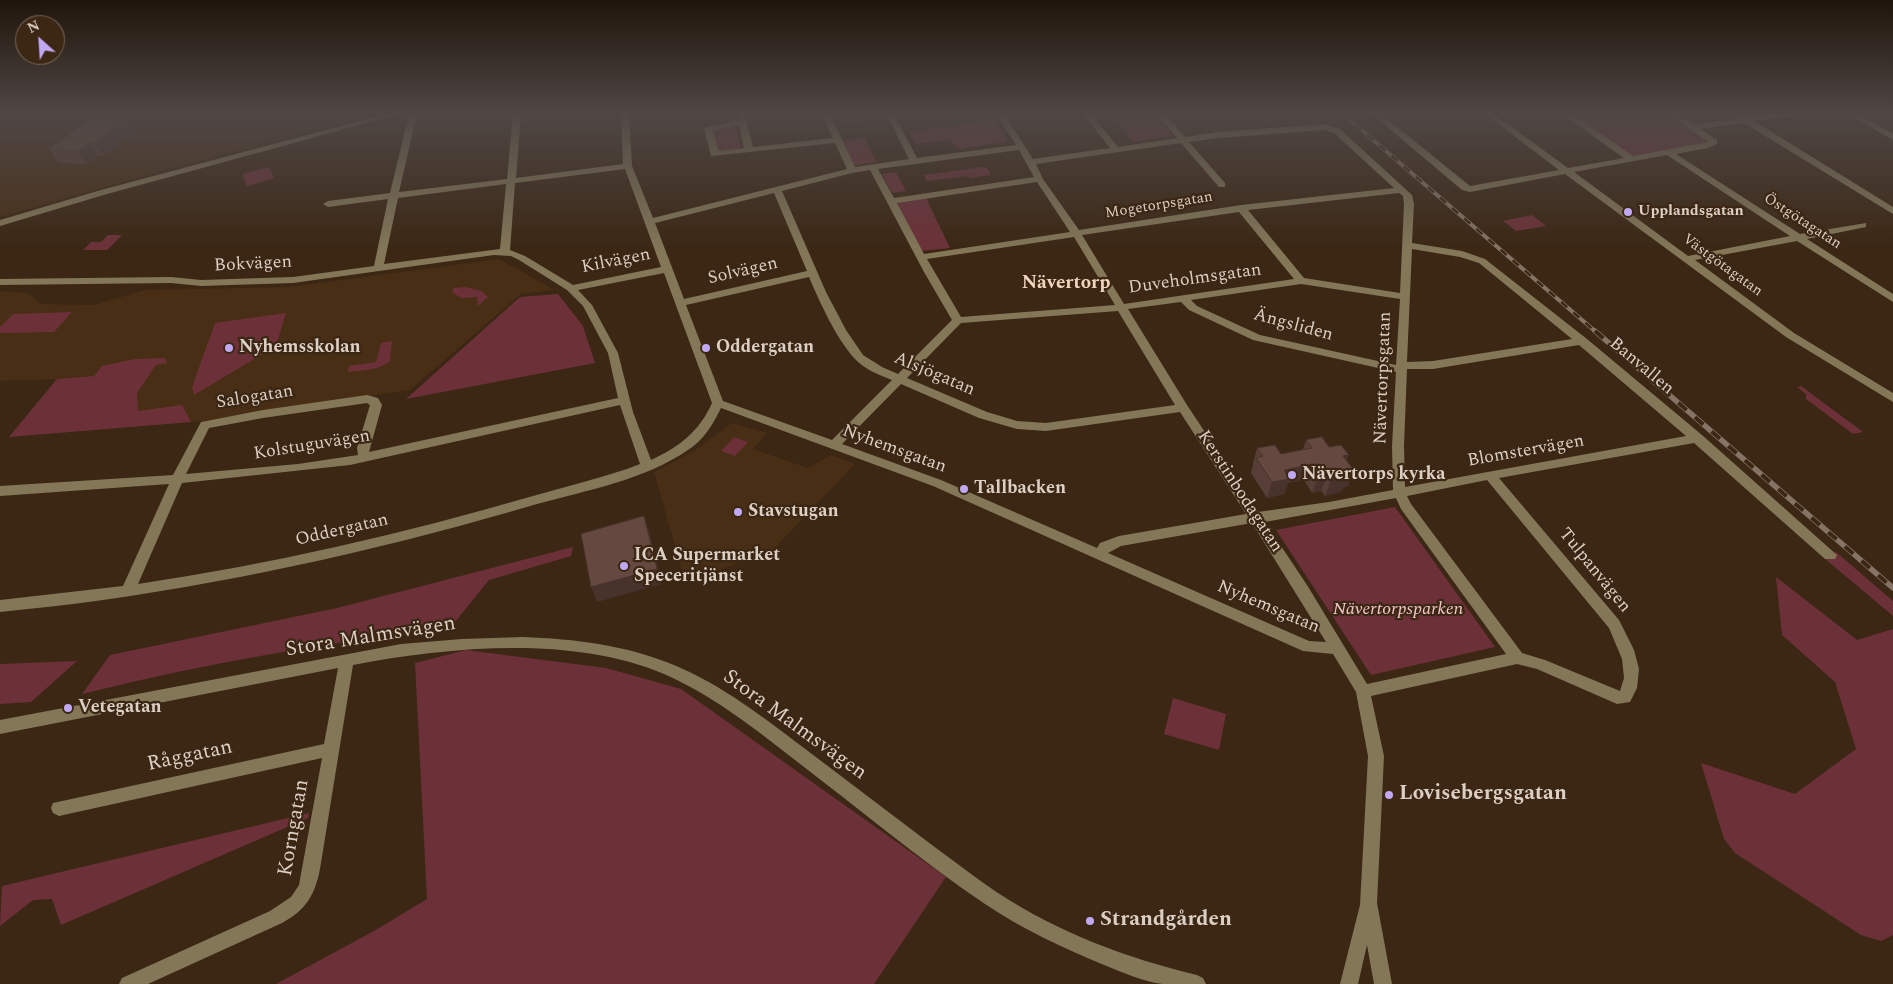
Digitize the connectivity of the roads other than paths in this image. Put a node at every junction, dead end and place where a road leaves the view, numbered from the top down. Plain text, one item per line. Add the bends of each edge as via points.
1 (224, 160) edge
2 (402, 160) edge
3 (513, 160) edge
4 (628, 160) edge
5 (847, 160) edge
6 (914, 160) edge
7 (1046, 160) edge
8 (1201, 160) edge
9 (1369, 160) edge
10 (1432, 160) edge
11 (1552, 160) edge
12 (1632, 160) edge
13 (1680, 160) edge
14 (1810, 160) edge
15 (1031, 162) joint
16 (628, 166) junction
17 (873, 167) junction
18 (852, 170) junction
19 (1569, 172) junction
20 (1039, 179) junction
21 (511, 181) junction
22 (1222, 185) dead end
23 (777, 189) junction
24 (1402, 190) junction
25 (394, 196) junction
26 (892, 201) junction
27 (328, 204) dead end
28 (1241, 208) junction
29 (1893, 211) edge
30 (649, 222) junction
31 (0, 223) edge
32 (1864, 225) dead end
33 (1076, 233) junction
34 (1798, 238) junction
35 (1408, 245) junction
36 (505, 252) junction
37 (922, 257) junction
38 (1686, 258) junction
39 (667, 268) junction
40 (379, 269) junction
41 (813, 273) junction
42 (1301, 281) junction
43 (0, 282) edge
44 (571, 288) junction
45 (1405, 297) junction
46 (1183, 298) junction
47 (1893, 299) edge
48 (680, 303) junction
49 (1123, 307) junction
50 (958, 320) junction
51 (1582, 341) junction
52 (1402, 368) junction
53 (898, 379) junction
54 (1893, 398) edge
55 (625, 400) junction
56 (718, 403) junction
57 (1183, 408) junction
58 (1698, 438) junction
59 (833, 446) junction
60 (364, 458) junction
61 (647, 466) junction
62 (1490, 475) junction
63 (178, 479) junction
64 (0, 491) edge
65 (1400, 494) junction
66 (1256, 517) junction
67 (1099, 555) junction
68 (1830, 556) dead end
69 (128, 591) junction
70 (0, 606) edge
71 (1338, 648) junction
72 (1517, 658) junction
73 (347, 660) junction
74 (1363, 691) junction
75 (0, 728) edge
76 (331, 749) junction
77 (59, 808) dead end
78 (1368, 903) junction
79 (1164, 981) edge
80 (128, 984) edge
81 (1198, 984) edge
82 (1349, 984) edge
83 (1383, 984) edge

1 - 31 street
2 - 25 street
3 - 21 street
4 - 16 street
5 - 18 street
6 - 17 street
7 - 15 street
8 - 22 street
9 - 24 street
10 - 19 street via 1467,188
11 - 19 street, Västgötagatan
12 - 19 street
13 - 34 street, Östgötagatan
14 - 29 street
15 - 20 street, Kerstinbodagatan
16 - 21 street
16 - 30 street
17 - 18 street
17 - 26 street
18 - 23 street
19 - 38 street, Västgötagatan
20 - 26 street
20 - 33 street, Kerstinbodagatan
21 - 25 street
21 - 36 street
23 - 30 street
23 - 41 street, Alsjögatan
24 - 28 street, Mogetorpsgatan
24 - 35 street, Nävertorpsgatan via 1409,198
25 - 27 street
25 - 40 street
26 - 37 street
28 - 33 street, Mogetorpsgatan
28 - 42 street
30 - 39 street
32 - 34 street
33 - 37 street, Mogetorpsgatan
33 - 49 street, Kerstinbodagatan
34 - 38 street
34 - 47 street, Östgötagatan
35 - 45 street, Nävertorpsgatan
35 - 51 street, Banvallen via 1462,254 1482,261
36 - 40 street, Bokvägen
36 - 44 street via 522,258
37 - 50 street
38 - 54 street, Västgötagatan via 1790,335
39 - 44 street, Kilvägen
39 - 48 street
40 - 43 street, Bokvägen via 268,281 201,284 171,280
41 - 48 street, Solvägen
41 - 53 street, Alsjögatan via 853,350 866,363
42 - 45 street, Duveholmsgatan
42 - 46 street, Duveholmsgatan
44 - 55 street via 587,305 606,338
45 - 52 street, Nävertorpsgatan
46 - 49 street, Duveholmsgatan
46 - 52 street, Ängsliden via 1193,308 1257,338
48 - 56 street
49 - 50 street, Duveholmsgatan
49 - 57 street, Kerstinbodagatan
50 - 53 street
51 - 52 street, Ängsliden
51 - 58 street, Banvallen
52 - 65 street, Nävertorpsgatan via 1398,446
53 - 57 street, Alsjögatan via 1001,422 1031,427 1082,424
53 - 59 street
55 - 60 street, Kolstuguvägen
55 - 61 street
56 - 59 street, Nyhemsgatan
56 - 61 street, Oddergatan via 710,420 692,441
57 - 66 street, Kerstinbodagatan
58 - 62 street, Blomstervägen
58 - 68 street, Banvallen
59 - 67 street, Nyhemsgatan via 937,483
60 - 63 street, Kolstuguvägen via 260,473
60 - 63 street, Salogatan via 363,448 376,404 367,399 205,425
61 - 69 street, Oddergatan via 417,532 274,565
62 - 65 street, Blomstervägen
62 - 72 street, Tulpanvägen via 1614,624 1627,648 1632,668 1630,688 1626,697 1616,698 1540,664
63 - 64 street, Kolstuguvägen
63 - 69 street, Salogatan
65 - 66 street, Blomstervägen
65 - 72 street, Nävertorpsgatan
66 - 67 street, Blomstervägen via 1112,543
66 - 71 street, Kerstinbodagatan
67 - 71 street, Nyhemsgatan via 1308,647
69 - 70 street, Oddergatan
71 - 74 street, Kerstinbodagatan
72 - 74 street
73 - 75 street, Stora Malmsvägen
73 - 76 street, Korngatan
73 - 79 street, Stora Malmsvägen via 428,647 524,643 594,649 667,668 730,702 984,893 1027,921 1080,948
74 - 78 street, Kerstinbodagatan via 1376,756
76 - 77 street, Råggatan
76 - 80 street, Korngatan via 310,878 302,899 276,917
78 - 82 street, Kerstinbodagatan
78 - 83 street, Kerstinbodagatan
79 - 81 street, Stora Malmsvägen

